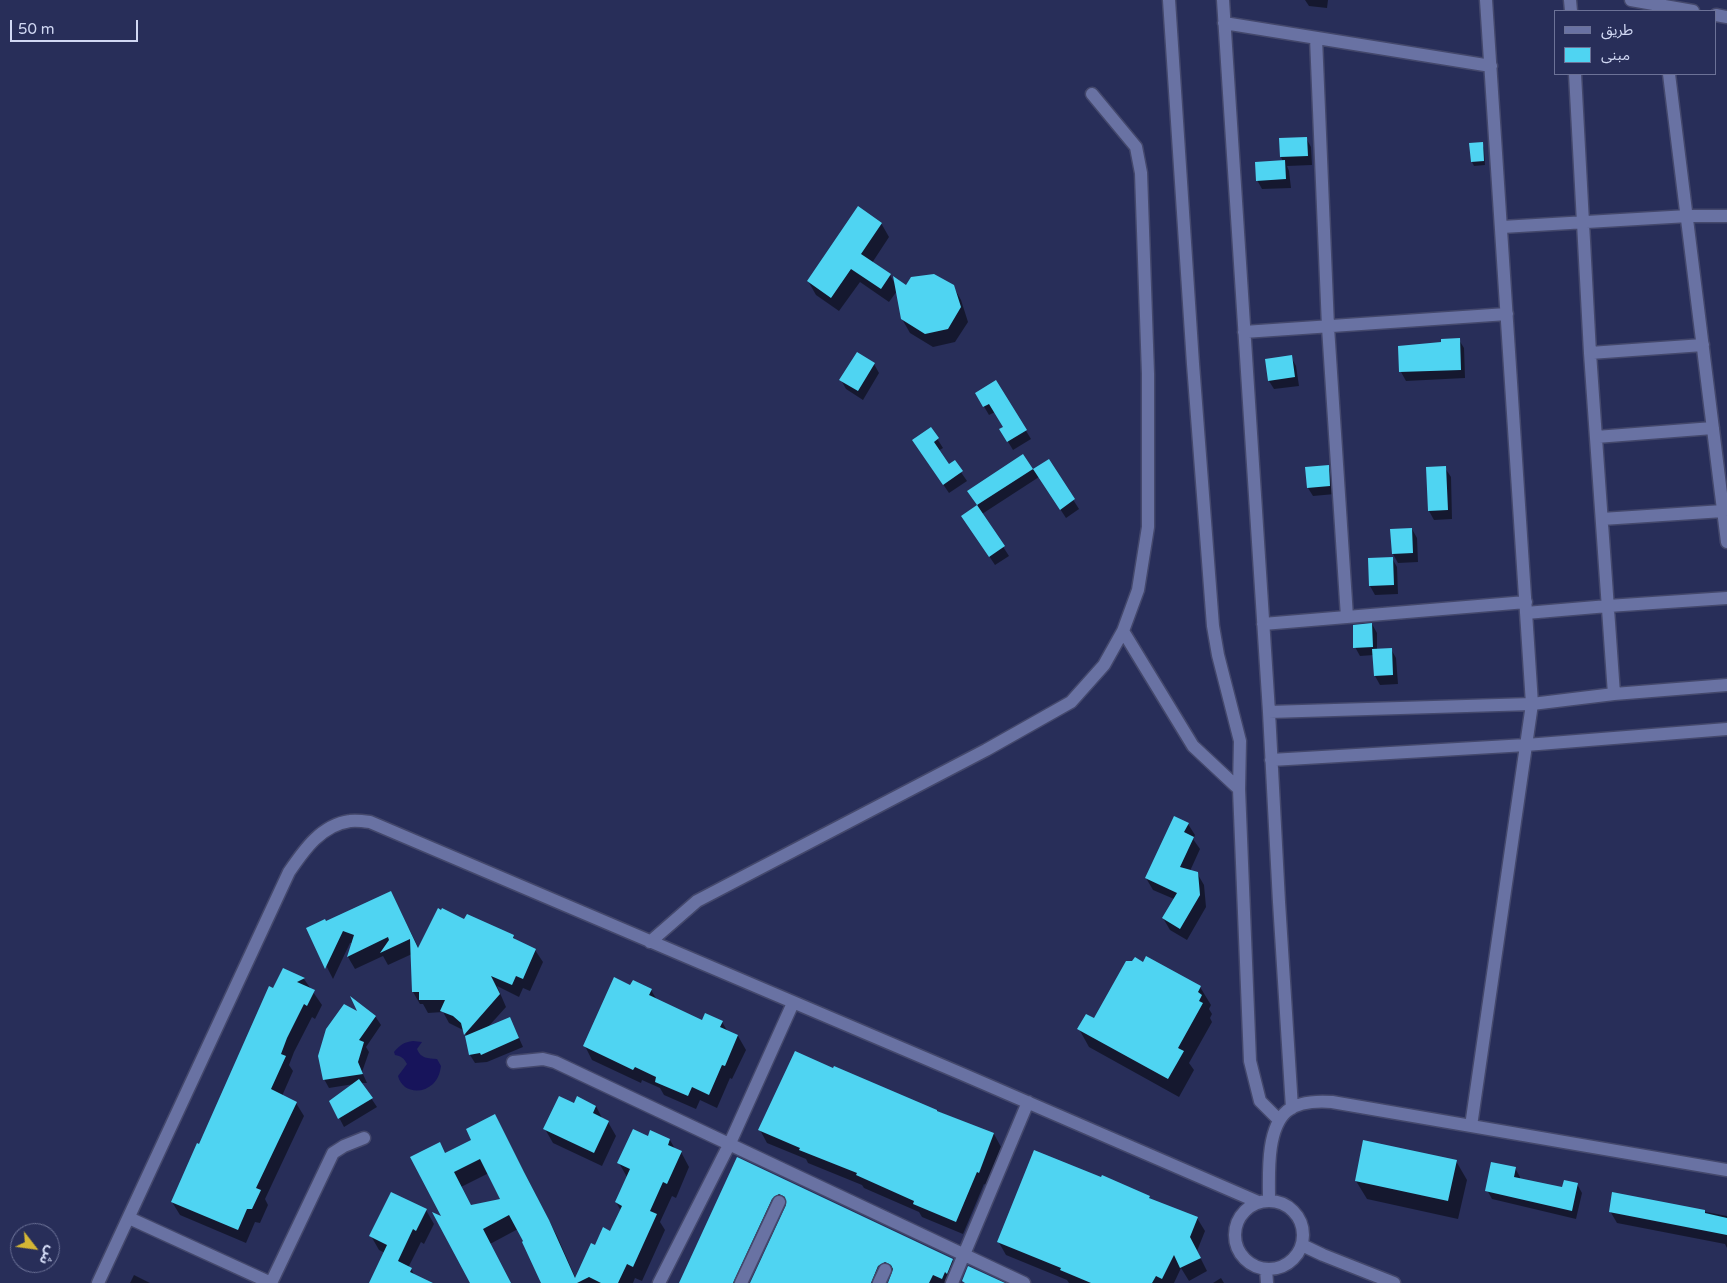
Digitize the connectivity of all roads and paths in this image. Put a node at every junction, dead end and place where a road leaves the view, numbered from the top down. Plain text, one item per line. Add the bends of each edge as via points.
1 (1169, 0) edge
2 (1223, 0) edge
3 (1486, 0) edge
4 (1631, 0) edge
5 (1660, 8) edge
6 (1683, 10) edge
7 (1224, 23) junction
8 (1316, 38) junction
9 (1491, 66) junction
10 (1574, 75) edge
11 (1669, 75) edge
12 (1092, 94) dead end
13 (1688, 216) junction
14 (1727, 216) edge
15 (1584, 223) junction
16 (1502, 228) junction
17 (1507, 314) junction
18 (1328, 326) junction
19 (1244, 332) junction
20 (1703, 345) junction
21 (1590, 353) junction
22 (1713, 428) junction
23 (1596, 437) junction
24 (1723, 511) junction
25 (1602, 519) junction
26 (1727, 542) edge
27 (1727, 598) edge
28 (1608, 606) junction
29 (1526, 608) junction
30 (1347, 617) junction
31 (1263, 624) junction
32 (1123, 631) junction
33 (1727, 685) edge
34 (1614, 694) junction
35 (1532, 704) junction
36 (1269, 712) junction
37 (1727, 729) edge
38 (1526, 745) junction
39 (1271, 760) junction
40 (1238, 789) junction
41 (650, 942) junction
42 (793, 1003) junction
43 (513, 1062) dead end
44 (1028, 1102) junction
45 (1292, 1108) junction
46 (1279, 1120) junction
47 (1471, 1126) junction
48 (364, 1138) dead end
49 (730, 1143) junction
50 (1727, 1170) edge
51 (1263, 1201) junction
52 (779, 1202) dead end
53 (129, 1218) junction
54 (1302, 1245) junction
55 (965, 1256) junction
56 (1266, 1269) junction
57 (885, 1270) dead end
58 (98, 1283) edge
59 (271, 1283) edge
60 (659, 1283) edge
61 (741, 1283) edge
62 (879, 1283) edge
63 (952, 1283) edge
64 (1024, 1283) edge
65 (1267, 1283) edge
66 (1394, 1283) edge

1 - 40 street via 1213,626 1240,741
2 - 7 street
3 - 9 street
4 - 5 street
5 - 6 street
7 - 8 street
7 - 19 street
8 - 9 street
8 - 18 street
9 - 16 street
10 - 15 street
11 - 13 street
12 - 32 street via 1136,147 1141,172 1148,374 1148,527 1138,590
13 - 14 street
13 - 15 street
13 - 20 street
15 - 16 street
15 - 21 street
16 - 17 street
17 - 18 street
17 - 29 street
18 - 19 street
18 - 30 street
19 - 31 street
20 - 21 street
20 - 22 street
21 - 23 street
22 - 23 street
22 - 24 street
23 - 25 street
24 - 25 street
24 - 26 street
25 - 28 street
27 - 28 street
28 - 29 street
28 - 34 street
29 - 30 street
29 - 35 street
30 - 31 street
31 - 36 street
32 - 40 street via 1193,746
32 - 41 street via 1104,664 1071,702 986,750 697,900
33 - 34 street
34 - 35 street
35 - 36 street
35 - 38 street
36 - 39 street
37 - 38 street
38 - 39 street
38 - 47 street
39 - 45 street
40 - 46 street via 1250,1061 1260,1101
41 - 42 street
41 - 53 street via 370,822 352,820 336,824 307,846 288,872
42 - 44 street
42 - 49 street
43 - 49 street via 543,1059 555,1062
44 - 51 street
44 - 55 street
45 - 46 street
45 - 47 street via 1332,1102
46 - 51 street
47 - 50 street
48 - 59 street via 333,1153
49 - 55 street
49 - 60 street
51 - 54 street via 1278,1201 1299,1218
51 - 56 street via 1250,1206 1238,1221 1235,1239 1237,1248 1249,1262
52 - 61 street
53 - 58 street
53 - 59 street
54 - 56 street via 1284,1265
54 - 66 street
55 - 63 street
55 - 64 street
56 - 65 street
57 - 62 street

